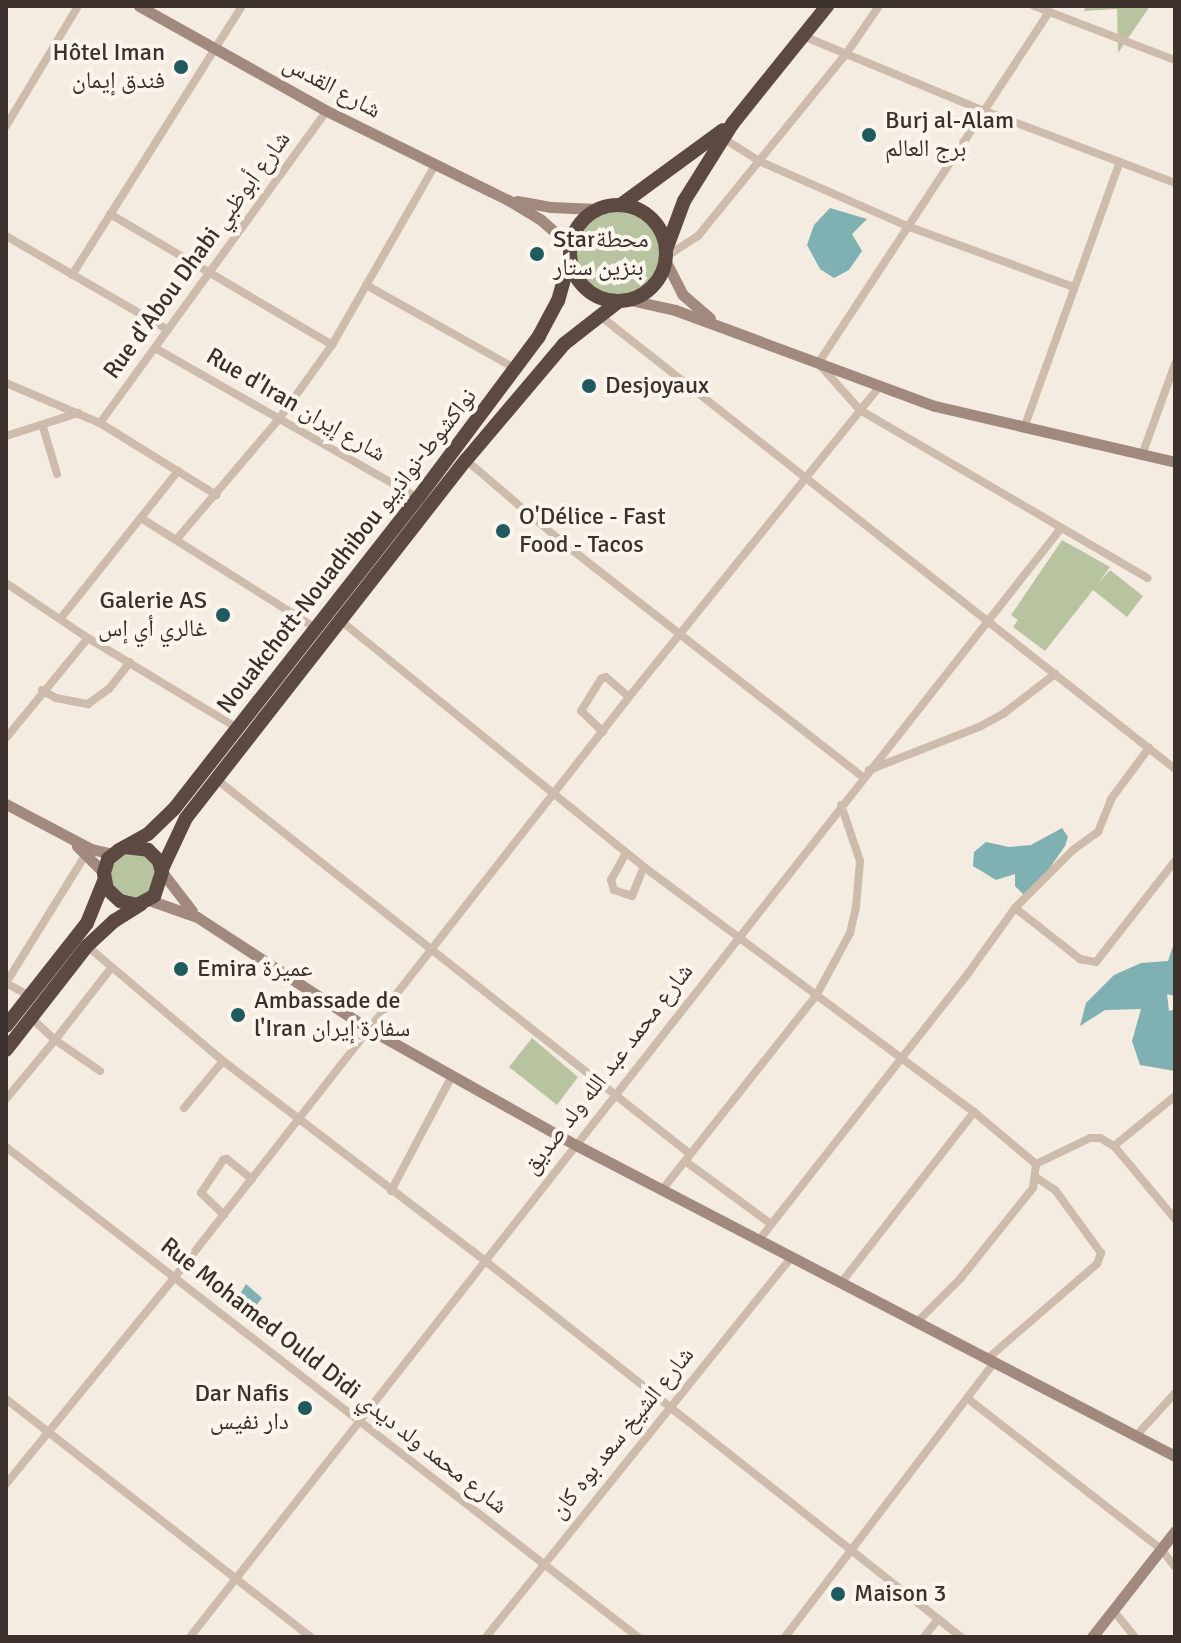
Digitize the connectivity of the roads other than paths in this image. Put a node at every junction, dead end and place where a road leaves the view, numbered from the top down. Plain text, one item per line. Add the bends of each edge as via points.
1 (78, 6) edge
2 (139, 6) edge
3 (242, 6) edge
4 (827, 6) edge
5 (879, 6) edge
6 (1034, 6) edge
7 (1049, 12) junction
8 (803, 36) junction
9 (215, 50) junction
10 (846, 54) junction
11 (1175, 60) edge
12 (982, 110) junction
13 (327, 111) junction
14 (733, 123) junction
15 (6, 126) edge
16 (723, 138) junction
17 (759, 161) junction
18 (1120, 162) junction
19 (435, 165) junction
20 (1175, 183) edge
21 (508, 200) junction
22 (622, 204) junction
23 (596, 209) junction
24 (110, 214) junction
25 (907, 226) junction
26 (6, 236) edge
27 (570, 252) junction
28 (666, 256) junction
29 (209, 273) junction
30 (72, 275) junction
31 (366, 285) junction
32 (1074, 287) junction
33 (624, 300) junction
34 (599, 315) junction
35 (168, 330) junction
36 (731, 331) junction
37 (332, 345) junction
38 (155, 348) junction
39 (818, 363) junction
40 (1175, 364) edge
41 (516, 369) junction
42 (6, 383) edge
43 (879, 387) junction
44 (860, 410) junction
45 (78, 413) junction
46 (279, 419) junction
47 (100, 423) junction
48 (43, 427) junction
49 (1024, 428) junction
50 (6, 436) edge
51 (1142, 455) junction
52 (466, 460) junction
53 (1175, 462) edge
54 (178, 471) junction
55 (57, 474) dead end
56 (805, 477) junction
57 (216, 495) junction
58 (418, 498) junction
59 (141, 518) junction
60 (1061, 528) junction
61 (176, 540) junction
62 (1148, 578) dead end
63 (6, 583) edge
64 (61, 618) junction
65 (340, 620) junction
66 (987, 620) junction
67 (316, 628) junction
68 (680, 636) junction
69 (88, 638) junction
70 (130, 662) junction
71 (1055, 674) junction
72 (42, 690) junction
73 (629, 697) junction
74 (237, 728) junction
75 (603, 732) junction
76 (6, 738) edge
77 (1149, 748) junction
78 (1175, 769) edge
79 (866, 774) junction
80 (216, 779) junction
81 (557, 793) junction
82 (6, 804) edge
83 (841, 805) junction
84 (67, 837) junction
85 (119, 850) junction
86 (626, 853) junction
87 (86, 854) junction
88 (1175, 861) edge
89 (644, 867) junction
90 (162, 870) junction
91 (104, 877) junction
92 (147, 901) junction
93 (1015, 908) junction
94 (197, 917) junction
95 (737, 937) junction
96 (87, 946) junction
97 (432, 949) junction
98 (111, 968) junction
99 (6, 983) edge
100 (29, 996) junction
101 (816, 996) junction
102 (31, 1018) junction
103 (6, 1026) edge
104 (369, 1029) junction
105 (55, 1040) junction
106 (6, 1050) edge
107 (900, 1059) junction
108 (223, 1061) junction
109 (100, 1071) dead end
110 (452, 1076) junction
111 (616, 1093) junction
112 (1175, 1096) edge
113 (6, 1099) edge
114 (184, 1108) dead end
115 (974, 1112) junction
116 (297, 1120) junction
117 (576, 1145) junction
118 (1114, 1146) junction
119 (6, 1147) edge
120 (688, 1157) junction
121 (1036, 1164) junction
122 (1037, 1178) junction
123 (252, 1179) junction
124 (662, 1190) junction
125 (391, 1191) junction
126 (224, 1215) junction
127 (1175, 1219) edge
128 (771, 1224) junction
129 (759, 1240) junction
130 (792, 1257) junction
131 (484, 1260) junction
132 (174, 1278) junction
133 (841, 1283) junction
134 (916, 1323) junction
135 (990, 1362) junction
136 (1175, 1393) edge
137 (967, 1398) junction
138 (6, 1399) edge
139 (669, 1408) junction
140 (359, 1422) junction
141 (47, 1431) junction
142 (1135, 1437) junction
143 (1175, 1456) edge
144 (6, 1484) edge
145 (1175, 1531) edge
146 (1161, 1549) junction
147 (851, 1552) junction
148 (544, 1562) junction
149 (1175, 1567) edge
150 (236, 1579) junction
151 (1113, 1610) junction
152 (938, 1619) junction
153 (190, 1637) edge
154 (311, 1637) edge
155 (486, 1637) edge
156 (638, 1637) edge
157 (785, 1637) edge
158 (924, 1637) edge
159 (961, 1637) edge
160 (1092, 1637) edge
161 (1135, 1637) edge

1 - 15 street
2 - 9 street, شارع القدس
3 - 9 street
4 - 8 highway
5 - 10 street
6 - 7 street
7 - 11 street
7 - 12 street
8 - 10 street
8 - 14 highway
9 - 13 street, شارع القدس
9 - 24 street
10 - 12 street
10 - 17 street
12 - 18 street
12 - 25 street
13 - 19 street, شارع القدس
13 - 29 street, Rue d'Abou Dhabi شارع أبوظبي
14 - 16 highway
14 - 22 highway
16 - 17 street
16 - 28 highway via 684,201
17 - 25 street
17 - 28 street via 698,236
18 - 20 street
18 - 32 street
19 - 21 street, شارع القدس
19 - 31 street
21 - 23 street
21 - 27 street via 541,220
22 - 23 highway
22 - 28 highway via 652,218
23 - 27 highway via 581,220
24 - 29 street
24 - 30 street
25 - 32 street
25 - 39 street
26 - 30 street
27 - 33 highway via 573,272 586,289 598,297
27 - 41 highway, Nouakchott-Nouadhibou نواكشوط-نواذيبو via 552,315
28 - 33 highway via 656,283
28 - 36 street via 682,294
29 - 35 street, Rue d'Abou Dhabi شارع أبوظبي
29 - 37 street
30 - 35 street
31 - 37 street
31 - 41 street
32 - 49 street
33 - 34 highway, Nouakchott-Nouadhibou نواكشوط-نواذيبو
33 - 36 street via 675,310
34 - 52 highway, Nouakchott-Nouadhibou نواكشوط-نواذيبو via 564,344
34 - 56 street
35 - 38 street, Rue d'Abou Dhabi شارع أبوظبي
36 - 39 street
37 - 46 street
38 - 46 street, Rue d'Iran شارع إيران
38 - 47 street, Rue d'Abou Dhabi شارع أبوظبي
39 - 43 street
39 - 44 street
40 - 51 street
41 - 58 highway, Nouakchott-Nouadhibou نواكشوط-نواذيبو
42 - 45 street
43 - 44 street
43 - 49 street
44 - 56 street
44 - 60 street
45 - 47 street
45 - 48 street
46 - 57 street
46 - 58 street, Rue d'Iran شارع إيران
47 - 54 street
48 - 50 street
48 - 55 street
49 - 51 street
51 - 53 street
52 - 65 highway, Nouakchott-Nouadhibou نواكشوط-نواذيبو
52 - 68 street
54 - 57 street
54 - 59 street
56 - 66 street
56 - 68 street
57 - 61 street
58 - 67 highway, Nouakchott-Nouadhibou نواكشوط-نواذيبو
59 - 61 street
59 - 64 street
60 - 62 street
60 - 66 street, شارع محمد عبد الله ولد صديق
61 - 67 street
63 - 64 street
64 - 69 street
65 - 80 highway, Nouakchott-Nouadhibou نواكشوط-نواذيبو
65 - 81 street
66 - 71 street
66 - 79 street, شارع محمد عبد الله ولد صديق
67 - 74 highway, Nouakchott-Nouadhibou نواكشوط-نواذيبو
68 - 73 street
68 - 79 street
69 - 70 street
69 - 72 street
70 - 72 street via 109,689 88,704
70 - 74 street
71 - 77 street
71 - 79 street via 981,726
72 - 76 street
73 - 75 street
73 - 75 street via 606,677 601,679 581,711
74 - 85 highway, Nouakchott-Nouadhibou نواكشوط-نواذيبو via 162,821
75 - 81 street
77 - 78 street
77 - 93 street via 1111,799 1098,832
79 - 83 street, شارع محمد عبد الله ولد صديق
80 - 90 highway, Nouakchott-Nouadhibou نواكشوط-نواذيبو via 177,833
80 - 97 street
81 - 86 street
81 - 97 street
82 - 84 street
83 - 95 street, شارع محمد عبد الله ولد صديق
83 - 101 street via 860,861 856,907 850,933
84 - 85 street
84 - 87 street
85 - 90 highway via 148,850
85 - 91 highway
86 - 89 street
86 - 89 street via 611,880 614,890 632,896
87 - 91 street
87 - 99 street
88 - 93 street via 1096,962 1080,959
89 - 95 street
90 - 92 highway via 158,891
90 - 94 street
91 - 92 highway via 120,901
91 - 100 highway via 87,923
92 - 94 street
92 - 96 highway
93 - 107 street
94 - 104 street
95 - 101 street
95 - 111 street, شارع محمد عبد الله ولد صديق
96 - 98 street
96 - 102 highway
97 - 104 street
97 - 111 street
98 - 105 street
98 - 108 street
99 - 100 street
100 - 103 highway
101 - 107 street
101 - 120 street
102 - 105 street
102 - 106 highway
104 - 110 street
104 - 116 street
105 - 109 street
105 - 113 street
107 - 115 street
107 - 128 street
108 - 114 street
108 - 116 street
110 - 117 street
110 - 125 street
111 - 117 street, شارع محمد عبد الله ولد صديق
111 - 120 street
112 - 118 street
115 - 121 street
115 - 133 street
116 - 123 street
116 - 125 street
117 - 124 street
117 - 131 street, شارع محمد عبد الله ولد صديق
118 - 121 street via 1090,1138
118 - 127 street
119 - 132 street, Rue Mohamed Ould Didi شارع محمد ولد ديدي
120 - 124 street
120 - 128 street
121 - 122 street
122 - 134 street via 961,1278
122 - 135 street via 1055,1190 1101,1253 1097,1264
123 - 126 street
123 - 126 street via 223,1160 201,1193
124 - 129 street
125 - 131 street
126 - 132 street
128 - 129 street
129 - 130 street
130 - 133 street
130 - 139 street, شارع الشيخ سعد بوه كان
131 - 139 street
131 - 140 street, شارع محمد عبد الله ولد صديق
132 - 140 street, Rue Mohamed Ould Didi شارع محمد ولد ديدي
132 - 141 street
133 - 134 street
134 - 135 street
135 - 137 street
135 - 142 street
136 - 142 street
137 - 146 street
137 - 147 street
138 - 141 street
139 - 147 street
139 - 148 street, شارع الشيخ سعد بوه كان
140 - 148 street, Rue Mohamed Ould Didi شارع محمد ولد ديدي
140 - 150 street, شارع محمد عبد الله ولد صديق
141 - 144 street
141 - 150 street
142 - 143 street
145 - 146 street
146 - 149 street
146 - 151 street
147 - 152 street
147 - 157 street
148 - 155 street, شارع الشيخ سعد بوه كان
148 - 156 street, Rue Mohamed Ould Didi شارع محمد ولد ديدي
150 - 153 street, شارع محمد عبد الله ولد صديق
150 - 154 street
151 - 160 street
151 - 161 street
152 - 158 street
152 - 159 street

